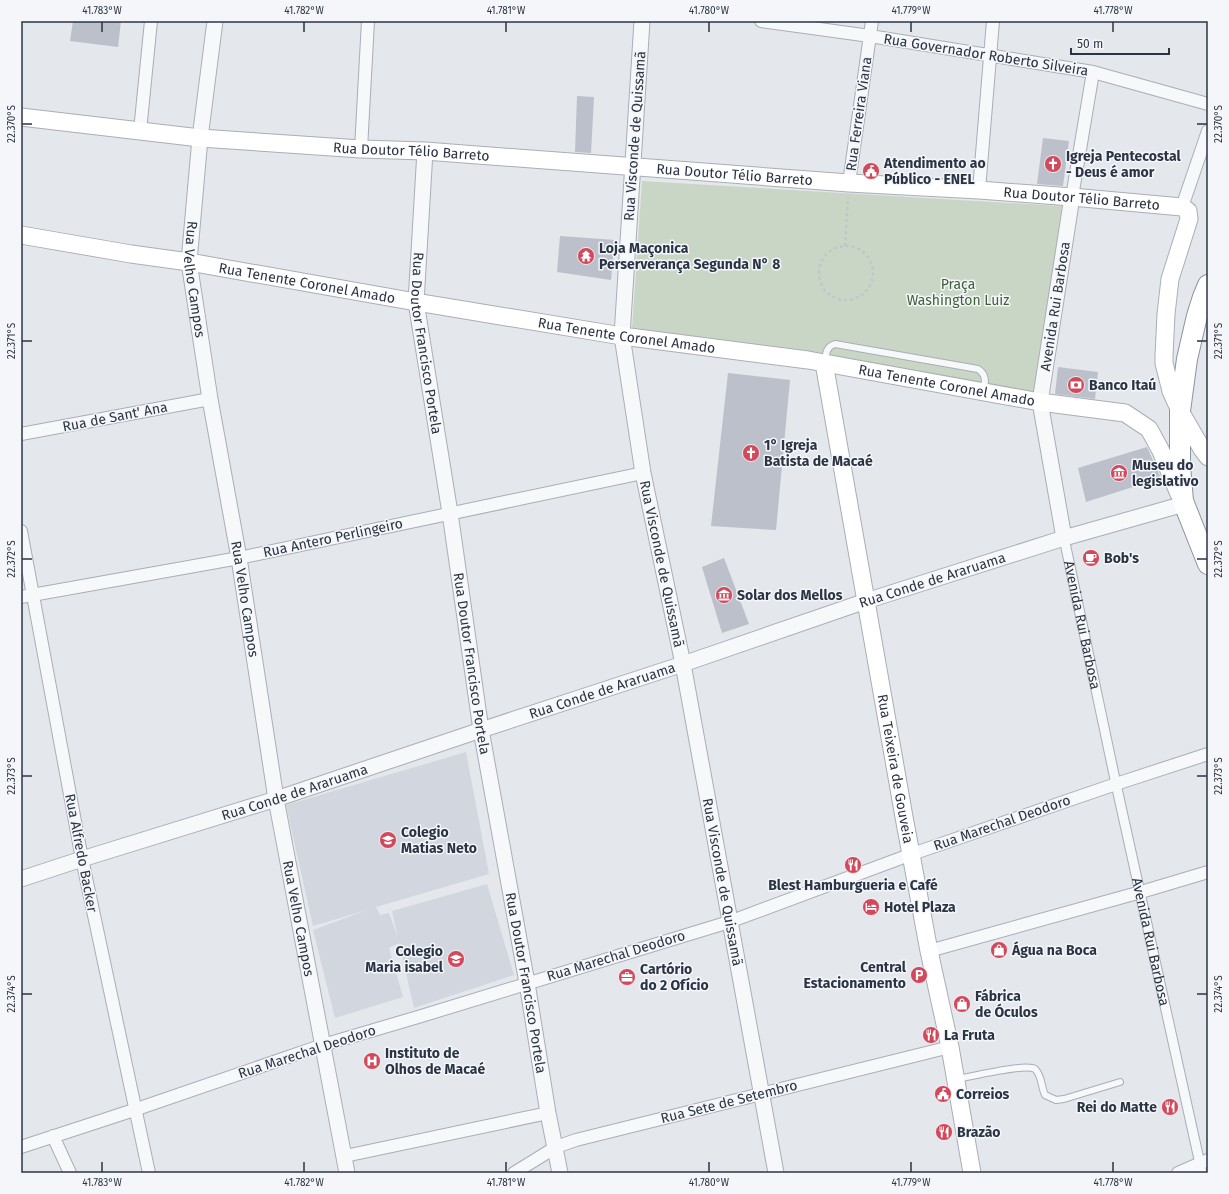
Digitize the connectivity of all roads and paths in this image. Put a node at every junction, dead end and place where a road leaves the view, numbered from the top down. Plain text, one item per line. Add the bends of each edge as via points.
1 (150, 21) edge
2 (215, 21) edge
3 (368, 21) edge
4 (642, 21) edge
5 (761, 21) edge
6 (872, 21) edge
7 (993, 21) edge
8 (870, 36) junction
9 (990, 57) junction
10 (1093, 72) junction
11 (1208, 104) edge
12 (21, 117) edge
13 (140, 131) junction
14 (1208, 131) edge
15 (200, 138) junction
16 (361, 149) junction
17 (425, 151) junction
18 (633, 168) junction
19 (849, 183) junction
20 (979, 190) junction
21 (1072, 197) junction
22 (1182, 207) junction
23 (21, 235) edge
24 (845, 246) junction
25 (189, 262) junction
26 (1208, 285) edge
27 (416, 302) junction
28 (622, 336) junction
29 (824, 363) junction
30 (210, 399) junction
31 (1040, 402) junction
32 (1180, 410) junction
33 (21, 434) edge
34 (1208, 457) edge
35 (643, 473) junction
36 (1184, 503) junction
37 (450, 513) junction
38 (1200, 528) edge
39 (21, 531) edge
40 (1064, 538) junction
41 (239, 558) junction
42 (1208, 564) edge
43 (26, 595) edge
44 (866, 601) junction
45 (683, 664) junction
46 (481, 730) junction
47 (1208, 754) edge
48 (1116, 784) junction
49 (276, 799) junction
50 (912, 854) junction
51 (82, 859) junction
52 (1208, 872) edge
53 (21, 879) edge
54 (1140, 892) junction
55 (729, 922) junction
56 (929, 951) junction
57 (527, 983) junction
58 (323, 1045) junction
59 (950, 1047) junction
60 (956, 1079) junction
61 (1120, 1082) dead end
62 (762, 1095) junction
63 (134, 1110) junction
64 (548, 1113) junction
65 (53, 1136) junction
66 (21, 1147) edge
67 (556, 1148) junction
68 (345, 1156) junction
69 (1204, 1166) edge
70 (70, 1173) edge
71 (149, 1173) edge
72 (347, 1173) edge
73 (514, 1173) edge
74 (560, 1173) edge
75 (776, 1173) edge
76 (972, 1173) edge
77 (1178, 1173) edge

1 - 13 street
2 - 15 street, Rua Velho Campos
3 - 16 street
4 - 18 street, Rua Visconde de Quissamã
5 - 8 street, Rua Governador Roberto Silveira
6 - 8 street, Rua Ferreira Viana
7 - 9 street
8 - 9 street, Rua Governador Roberto Silveira
8 - 19 street, Rua Ferreira Viana
9 - 10 street, Rua Governador Roberto Silveira
9 - 20 street
10 - 11 street, Rua Governador Roberto Silveira
10 - 21 street, Avenida Rui Barbosa
12 - 13 main road, Rua Doutor Télio Barreto
13 - 15 main road, Rua Doutor Télio Barreto
14 - 22 street
15 - 16 main road, Rua Doutor Télio Barreto
15 - 25 street, Rua Velho Campos
16 - 17 main road, Rua Doutor Télio Barreto
17 - 18 main road, Rua Doutor Télio Barreto
17 - 27 street, Rua Doutor Francisco Portela
18 - 19 main road, Rua Doutor Télio Barreto
18 - 28 street, Rua Visconde de Quissamã
19 - 20 main road, Rua Doutor Télio Barreto
19 - 24 path
20 - 21 main road, Rua Doutor Télio Barreto
21 - 22 main road, Rua Doutor Télio Barreto
21 - 31 street, Avenida Rui Barbosa
22 - 32 main road via 1188,211 1190,219 1170,279 1164,356 1171,391
23 - 25 main road, Rua Tenente Coronel Amado
24 - 24 path via 837,247 824,256 818,274 822,286 830,296 843,301 863,295 868,290 873,276 870,261 863,252
25 - 27 main road, Rua Tenente Coronel Amado
25 - 30 street, Rua Velho Campos
26 - 32 highway via 1197,316 1187,359
27 - 28 main road, Rua Tenente Coronel Amado
27 - 37 street, Rua Doutor Francisco Portela
28 - 29 main road, Rua Tenente Coronel Amado
28 - 35 street, Rua Visconde de Quissamã
29 - 31 main road, Rua Tenente Coronel Amado
29 - 44 main road, Rua Teixeira de Gouveia
30 - 33 street, Rua de Sant' Ana
30 - 41 street, Rua Velho Campos
31 - 36 main road, Rua Tenente Coronel Amado via 1125,413 1149,429
31 - 40 street, Avenida Rui Barbosa
32 - 34 main road
32 - 36 highway via 1180,465
35 - 37 street, Rua Antero Perlingeiro
35 - 45 street, Rua Visconde de Quissamã
36 - 38 highway
36 - 40 street, Rua Conde de Araruama
37 - 41 street, Rua Antero Perlingeiro
37 - 46 street, Rua Doutor Francisco Portela
38 - 42 highway
39 - 43 street, Rua Alfredo Backer
40 - 44 street, Rua Conde de Araruama
40 - 48 street, Avenida Rui Barbosa
41 - 43 street, Rua Antero Perlingeiro
41 - 49 street, Rua Velho Campos
43 - 51 street, Rua Alfredo Backer
44 - 45 street, Rua Conde de Araruama
44 - 50 main road, Rua Teixeira de Gouveia
45 - 46 street, Rua Conde de Araruama
45 - 55 street, Rua Visconde de Quissamã
46 - 49 street, Rua Conde de Araruama
46 - 57 street, Rua Doutor Francisco Portela
47 - 48 street, Rua Marechal Deodoro
48 - 50 street, Rua Marechal Deodoro
48 - 54 street, Avenida Rui Barbosa
49 - 51 street, Rua Conde de Araruama
49 - 58 street, Rua Velho Campos
50 - 55 street, Rua Marechal Deodoro
50 - 56 main road, Rua Teixeira de Gouveia
51 - 53 street, Rua Conde de Araruama
51 - 63 street, Rua Alfredo Backer
52 - 54 street
54 - 56 street
54 - 69 street, Avenida Rui Barbosa
55 - 57 street, Rua Marechal Deodoro
55 - 62 street, Rua Visconde de Quissamã
56 - 59 main road, Rua Teixeira de Gouveia
57 - 58 street, Rua Marechal Deodoro
57 - 64 street, Rua Doutor Francisco Portela
58 - 63 street, Rua Marechal Deodoro
58 - 68 street, Rua Velho Campos
59 - 60 main road, Rua Teixeira de Gouveia
59 - 62 street, Rua Sete de Setembro
60 - 61 lane via 1030,1068 1040,1075 1045,1095 1056,1100
60 - 76 main road, Rua Teixeira de Gouveia
62 - 67 street, Rua Sete de Setembro via 576,1140
62 - 75 street, Rua Visconde de Quissamã
63 - 65 street, Rua Marechal Deodoro
63 - 71 street, Rua Alfredo Backer
64 - 67 street, Rua Doutor Francisco Portela
64 - 68 street
65 - 66 street, Rua Marechal Deodoro
65 - 70 street
67 - 73 street, Rua Sete de Setembro
67 - 74 street, Rua Doutor Francisco Portela
68 - 72 street, Rua Velho Campos
69 - 77 street

